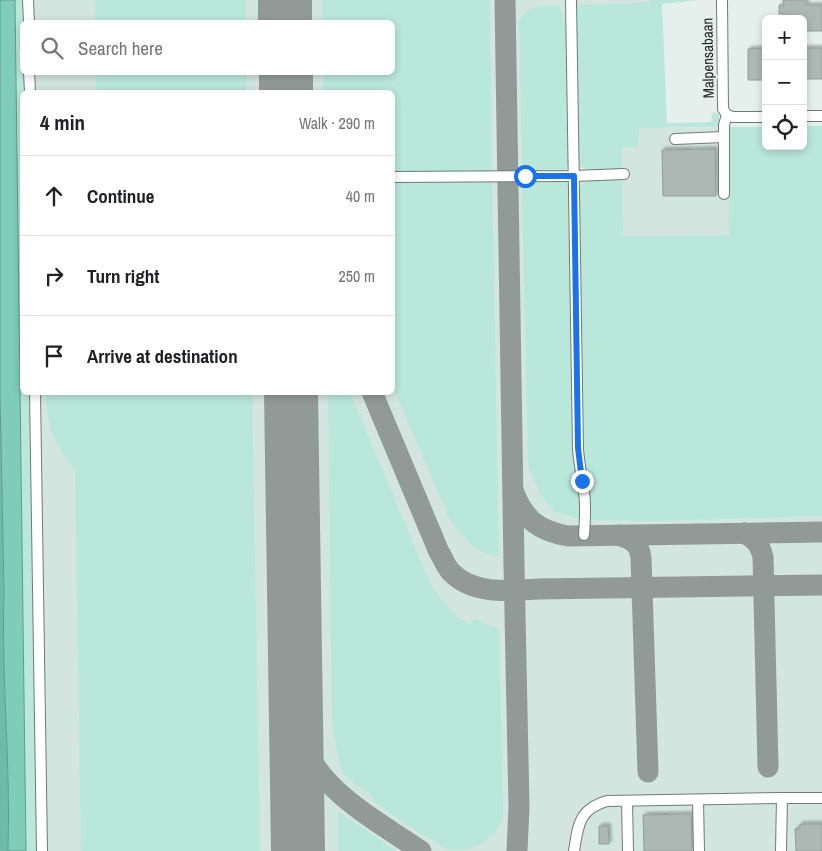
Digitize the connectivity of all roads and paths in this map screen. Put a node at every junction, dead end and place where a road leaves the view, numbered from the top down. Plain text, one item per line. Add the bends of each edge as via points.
1 (28, 0) edge
2 (571, 0) edge
3 (722, 0) edge
4 (29, 20) edge
5 (29, 75) edge
6 (30, 90) edge
7 (727, 115) junction
8 (807, 116) edge
9 (822, 116) edge
10 (762, 117) edge
11 (724, 137) junction
12 (675, 138) dead end
13 (624, 174) dead end
14 (574, 176) junction
15 (395, 177) edge
16 (724, 194) dead end
17 (35, 395) edge
18 (584, 535) dead end
19 (782, 798) junction
20 (822, 798) edge
21 (698, 800) junction
22 (627, 801) junction
23 (42, 851) edge
24 (574, 851) edge
25 (628, 851) edge
26 (699, 851) edge
27 (781, 851) edge

1 - 4 street
2 - 14 street
3 - 7 street, Malpensabaan via 723,109
5 - 6 street
7 - 10 street
7 - 11 street, Malpensabaan
8 - 9 street
11 - 12 street
11 - 16 street, Malpensabaan
13 - 14 street
14 - 15 street
14 - 18 street via 578,462 584,492
17 - 23 street
19 - 20 street
19 - 21 street
19 - 27 street
21 - 22 street
21 - 26 street
22 - 24 street via 607,801 583,814
22 - 25 street

